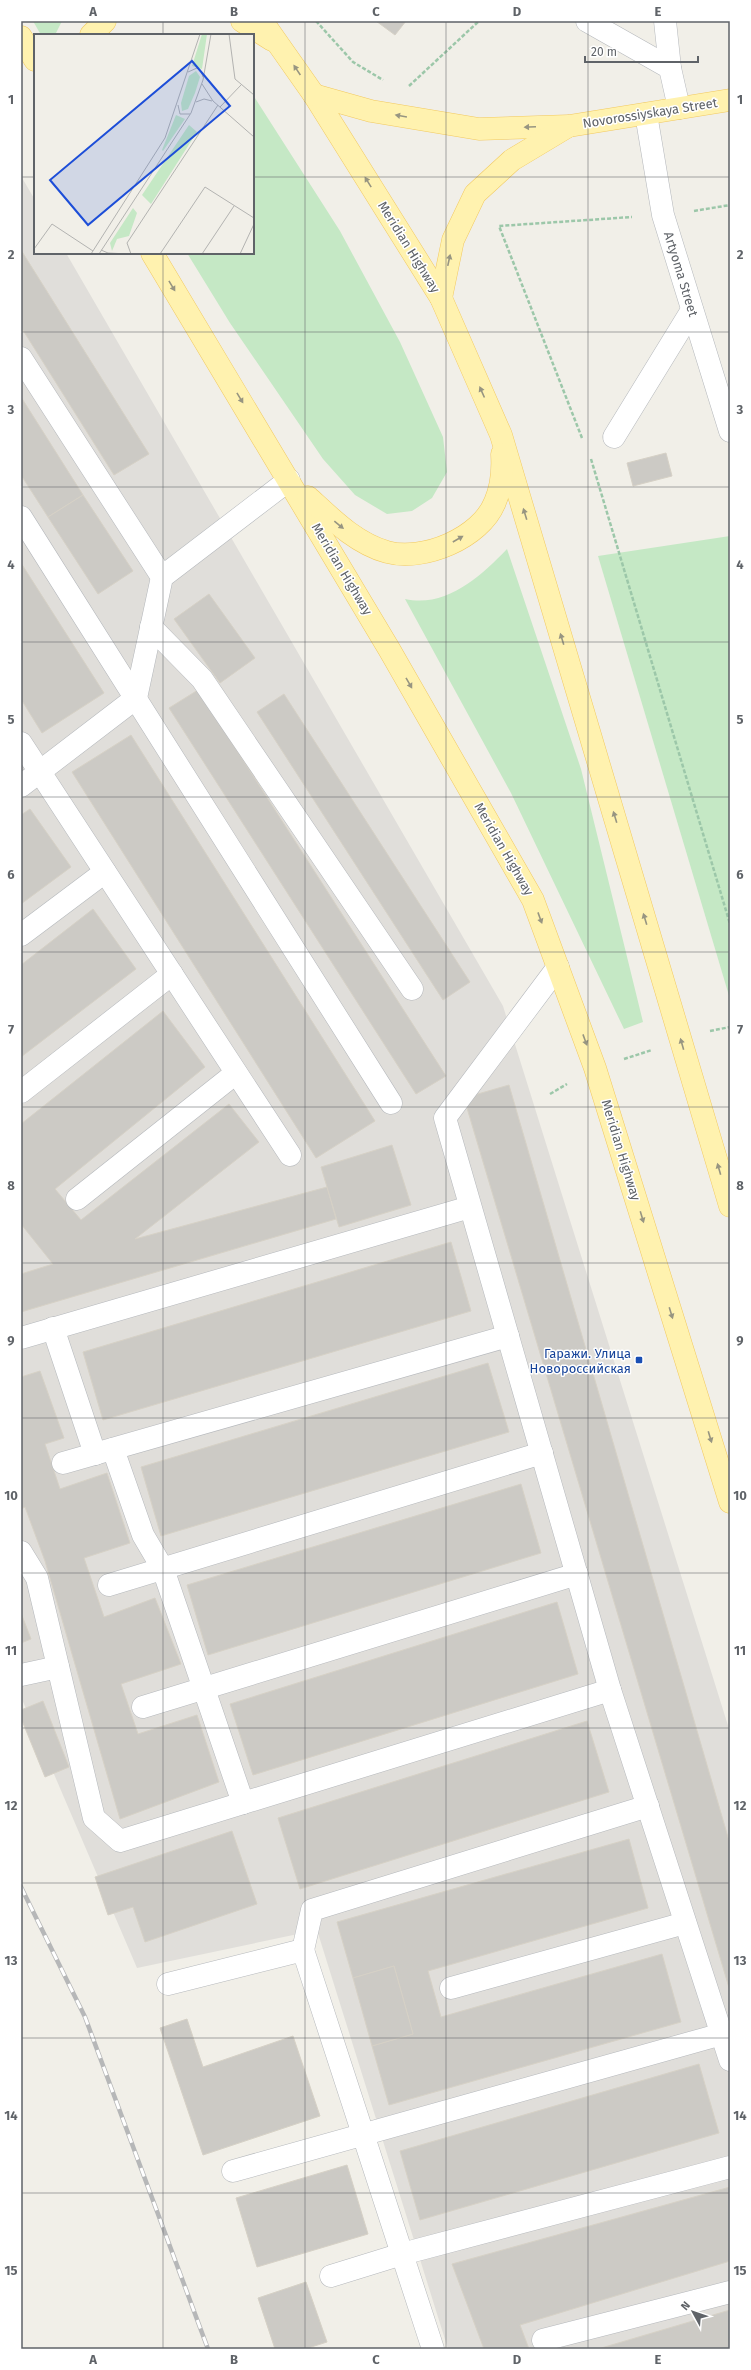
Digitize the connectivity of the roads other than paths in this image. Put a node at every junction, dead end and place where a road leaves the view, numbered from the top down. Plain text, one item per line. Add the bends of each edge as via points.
1 (105, 21) edge
2 (242, 21) edge
3 (262, 21) edge
4 (587, 21) edge
5 (665, 21) edge
6 (92, 34) edge
7 (21, 37) edge
8 (280, 45) junction
9 (34, 58) edge
10 (670, 68) junction
11 (314, 95) junction
12 (730, 100) edge
13 (679, 108) junction
14 (646, 114) junction
15 (569, 126) junction
16 (153, 254) edge
17 (441, 298) junction
18 (692, 310) junction
19 (21, 358) edge
20 (730, 431) edge
21 (501, 435) junction
22 (614, 437) dead end
23 (289, 480) junction
24 (21, 516) edge
25 (162, 577) junction
26 (151, 627) junction
27 (136, 698) junction
28 (21, 743) edge
29 (40, 772) junction
30 (21, 786) edge
31 (105, 872) junction
32 (21, 934) edge
33 (558, 967) junction
34 (172, 974) junction
35 (412, 989) dead end
36 (236, 1073) junction
37 (21, 1092) edge
38 (391, 1103) dead end
39 (290, 1155) dead end
40 (77, 1199) dead end
41 (730, 1206) edge
42 (470, 1207) junction
43 (53, 1328) junction
44 (508, 1336) junction
45 (21, 1338) edge
46 (104, 1451) junction
47 (542, 1452) junction
48 (63, 1463) dead end
49 (730, 1502) edge
50 (21, 1552) edge
51 (163, 1569) junction
52 (577, 1574) junction
53 (109, 1585) dead end
54 (58, 1667) junction
55 (21, 1675) edge
56 (204, 1688) junction
57 (610, 1690) junction
58 (143, 1708) dead end
59 (243, 1803) junction
60 (648, 1806) junction
61 (685, 1923) junction
62 (303, 1950) junction
63 (168, 1984) dead end
64 (451, 1988) dead end
65 (722, 2034) junction
66 (730, 2060) edge
67 (363, 2135) junction
68 (730, 2168) edge
69 (233, 2171) dead end
70 (402, 2254) junction
71 (331, 2276) dead end
72 (730, 2292) edge
73 (543, 2340) dead end
74 (433, 2349) edge

1 - 6 main road
2 - 8 main road
3 - 8 main road, Meridian Highway
4 - 10 street
5 - 10 street
7 - 9 main road
11 -> 8 main road, Meridian Highway
10 - 13 street
15 -> 11 main road, Novorossiyskaya Street via 479,129 371,111
17 -> 11 main road, Meridian Highway
12 - 13 main road, Novorossiyskaya Street
13 - 14 main road, Novorossiyskaya Street
14 - 15 main road, Novorossiyskaya Street
14 - 18 street, Artyoma Street via 663,215
17 -> 15 main road via 453,240 475,194 512,160
16 -> 23 main road, Meridian Highway
21 -> 17 main road, Meridian Highway
18 - 20 street, Artyoma Street
18 - 22 street
19 - 25 street
23 -> 21 main road via 329,516 368,544 387,552 424,552 445,546 484,520 495,502 500,482
41 -> 21 main road, Meridian Highway
23 - 25 street
23 -> 33 main road, Meridian Highway via 533,900
24 - 27 street
25 - 26 street
26 - 27 street
26 - 35 street via 202,679
27 - 29 street
27 - 38 street
28 - 29 street
29 - 30 street
29 - 31 street
31 - 32 street
31 - 34 street
33 - 42 street via 445,1118
33 -> 49 main road, Meridian Highway via 595,1068
34 - 36 street
34 - 37 street
36 - 39 street
36 - 40 street
42 - 43 street
42 - 44 street
43 - 45 street
43 - 46 street
44 - 46 street
44 - 47 street
46 - 48 street
46 - 51 street via 143,1535
47 - 51 street
47 - 52 street
50 - 54 street via 36,1578
51 - 53 street
51 - 56 street
52 - 56 street
52 - 57 street
54 - 55 street
54 - 59 street via 94,1818 120,1841
56 - 58 street
56 - 59 street
57 - 59 street
57 - 60 street
60 - 61 street
60 - 62 street via 312,1910
61 - 64 street
61 - 65 street
62 - 63 street
62 - 67 street
65 - 66 street
65 - 67 street
67 - 69 street
67 - 70 street
68 - 70 street
70 - 71 street
70 - 74 street
72 - 73 street

